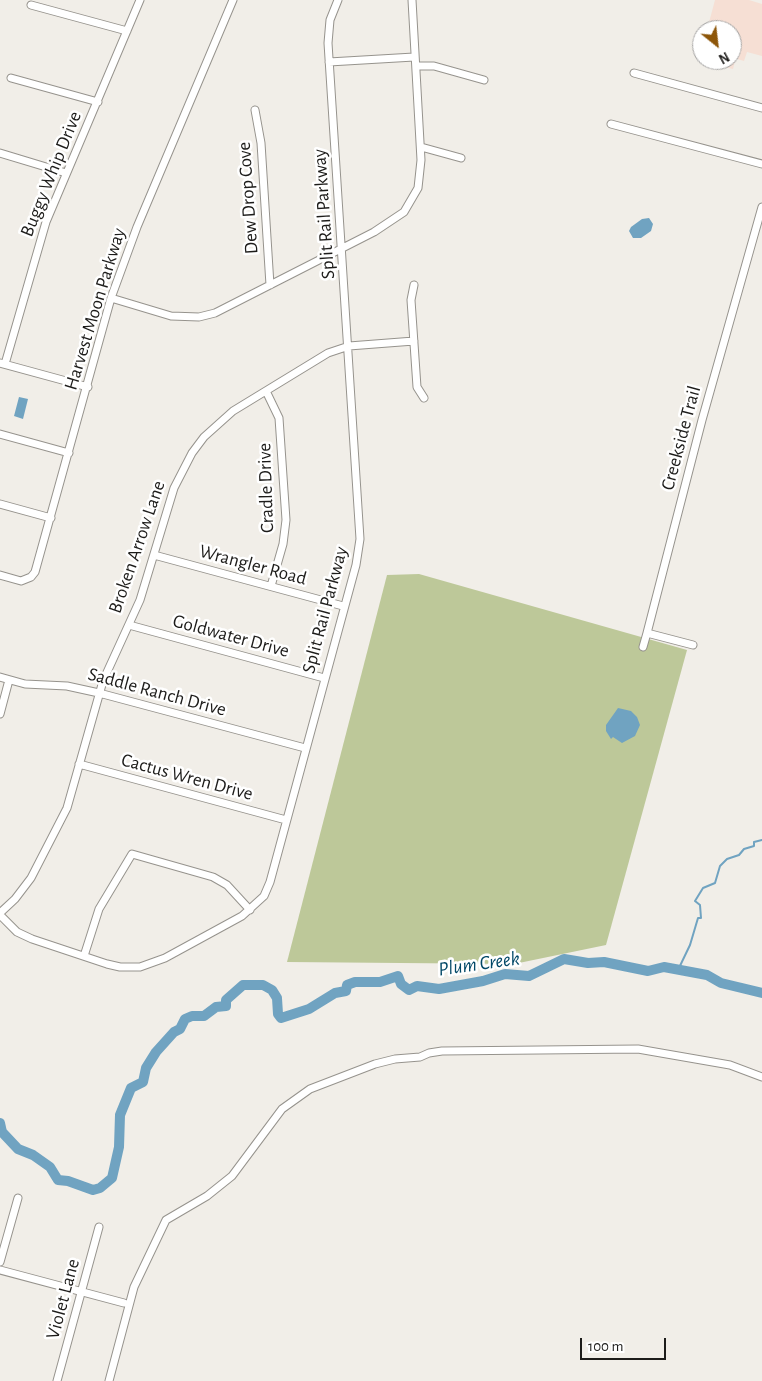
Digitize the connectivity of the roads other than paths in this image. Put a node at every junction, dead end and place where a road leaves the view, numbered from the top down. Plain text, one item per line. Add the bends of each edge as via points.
1 (140, 0) edge
2 (233, 0) edge
3 (338, 0) edge
4 (412, 0) edge
5 (32, 5) dead end
6 (127, 31) junction
7 (414, 57) junction
8 (329, 62) junction
9 (416, 66) junction
10 (634, 73) dead end
11 (11, 78) dead end
12 (484, 80) dead end
13 (98, 102) junction
14 (762, 108) edge
15 (255, 110) dead end
16 (611, 124) dead end
17 (421, 147) junction
18 (0, 153) edge
19 (461, 158) dead end
20 (762, 164) edge
21 (66, 173) junction
22 (762, 207) edge
23 (342, 248) junction
24 (270, 285) junction
25 (414, 285) dead end
26 (112, 298) junction
27 (414, 341) junction
28 (349, 346) junction
29 (3, 364) edge
30 (88, 387) junction
31 (266, 391) junction
32 (424, 398) dead end
33 (0, 434) edge
34 (69, 453) junction
35 (0, 504) edge
36 (51, 518) junction
37 (154, 555) junction
38 (0, 575) edge
39 (271, 586) junction
40 (343, 606) junction
41 (129, 625) junction
42 (647, 633) junction
43 (693, 645) dead end
44 (643, 647) dead end
45 (0, 677) edge
46 (324, 678) junction
47 (9, 680) junction
48 (99, 693) junction
49 (0, 714) edge
50 (305, 748) junction
51 (79, 764) junction
52 (286, 820) junction
53 (250, 910) junction
54 (0, 914) edge
55 (84, 956) junction
56 (762, 1076) edge
57 (18, 1198) dead end
58 (99, 1226) dead end
59 (0, 1262) edge
60 (0, 1270) edge
61 (81, 1292) junction
62 (124, 1303) dead end
63 (58, 1381) edge
64 (109, 1381) edge

1 - 6 street, Buggy Whip Drive
2 - 26 street, Harvest Moon Parkway via 137,227
3 - 8 street, Split Rail Parkway via 329,30
4 - 7 street
5 - 6 street
6 - 13 street, Buggy Whip Drive
7 - 8 street
7 - 9 street
8 - 23 street, Split Rail Parkway
9 - 12 street via 434,66
9 - 17 street
10 - 14 street
11 - 13 street
13 - 21 street, Buggy Whip Drive
15 - 24 street, Dew Drop Cove via 262,142
16 - 20 street
17 - 19 street
17 - 23 street via 418,188 404,212
18 - 21 street
21 - 29 street, Buggy Whip Drive via 39,246
22 - 42 street, Creekside Trail
23 - 24 street
23 - 28 street, Split Rail Parkway
24 - 26 street via 214,313 199,317 171,316
25 - 27 street via 411,300
26 - 30 street, Harvest Moon Parkway
27 - 28 street, Broken Arrow Lane
27 - 32 street via 417,387
28 - 31 street, Broken Arrow Lane via 328,353
28 - 40 street, Split Rail Parkway via 360,539 356,565
29 - 30 street
30 - 34 street, Harvest Moon Parkway
31 - 37 street, Broken Arrow Lane via 218,423 192,453 174,488
31 - 39 street, Cradle Drive via 279,418 286,520
33 - 34 street
34 - 36 street, Harvest Moon Parkway
35 - 36 street
36 - 38 street, Harvest Moon Parkway via 31,577 21,581
37 - 39 street, Wrangler Road
37 - 41 street, Broken Arrow Lane
39 - 40 street, Wrangler Road
40 - 46 street, Split Rail Parkway
41 - 46 street, Goldwater Drive
41 - 48 street, Broken Arrow Lane
42 - 43 street
42 - 44 street, Creekside Trail
45 - 47 street, Saddle Ranch Drive
46 - 50 street, Split Rail Parkway
47 - 48 street, Saddle Ranch Drive
47 - 49 street
48 - 50 street, Saddle Ranch Drive
48 - 51 street, Broken Arrow Lane
50 - 52 street, Split Rail Parkway
51 - 52 street, Cactus Wren Drive
51 - 54 street, Broken Arrow Lane via 67,808 53,837 31,878
52 - 53 street, Split Rail Parkway via 270,882 264,896
53 - 55 street, Split Rail Parkway via 152,964 120,967
53 - 55 street via 226,885 213,877 132,854 99,910
54 - 55 street, Split Rail Parkway via 18,932 32,939
56 - 64 street via 730,1065 638,1049 442,1051 375,1064 310,1089 282,1109 232,1176 207,1196 166,1220 134,1287
57 - 59 street
58 - 61 street, Violet Lane
60 - 61 street
61 - 62 street
61 - 63 street, Violet Lane

